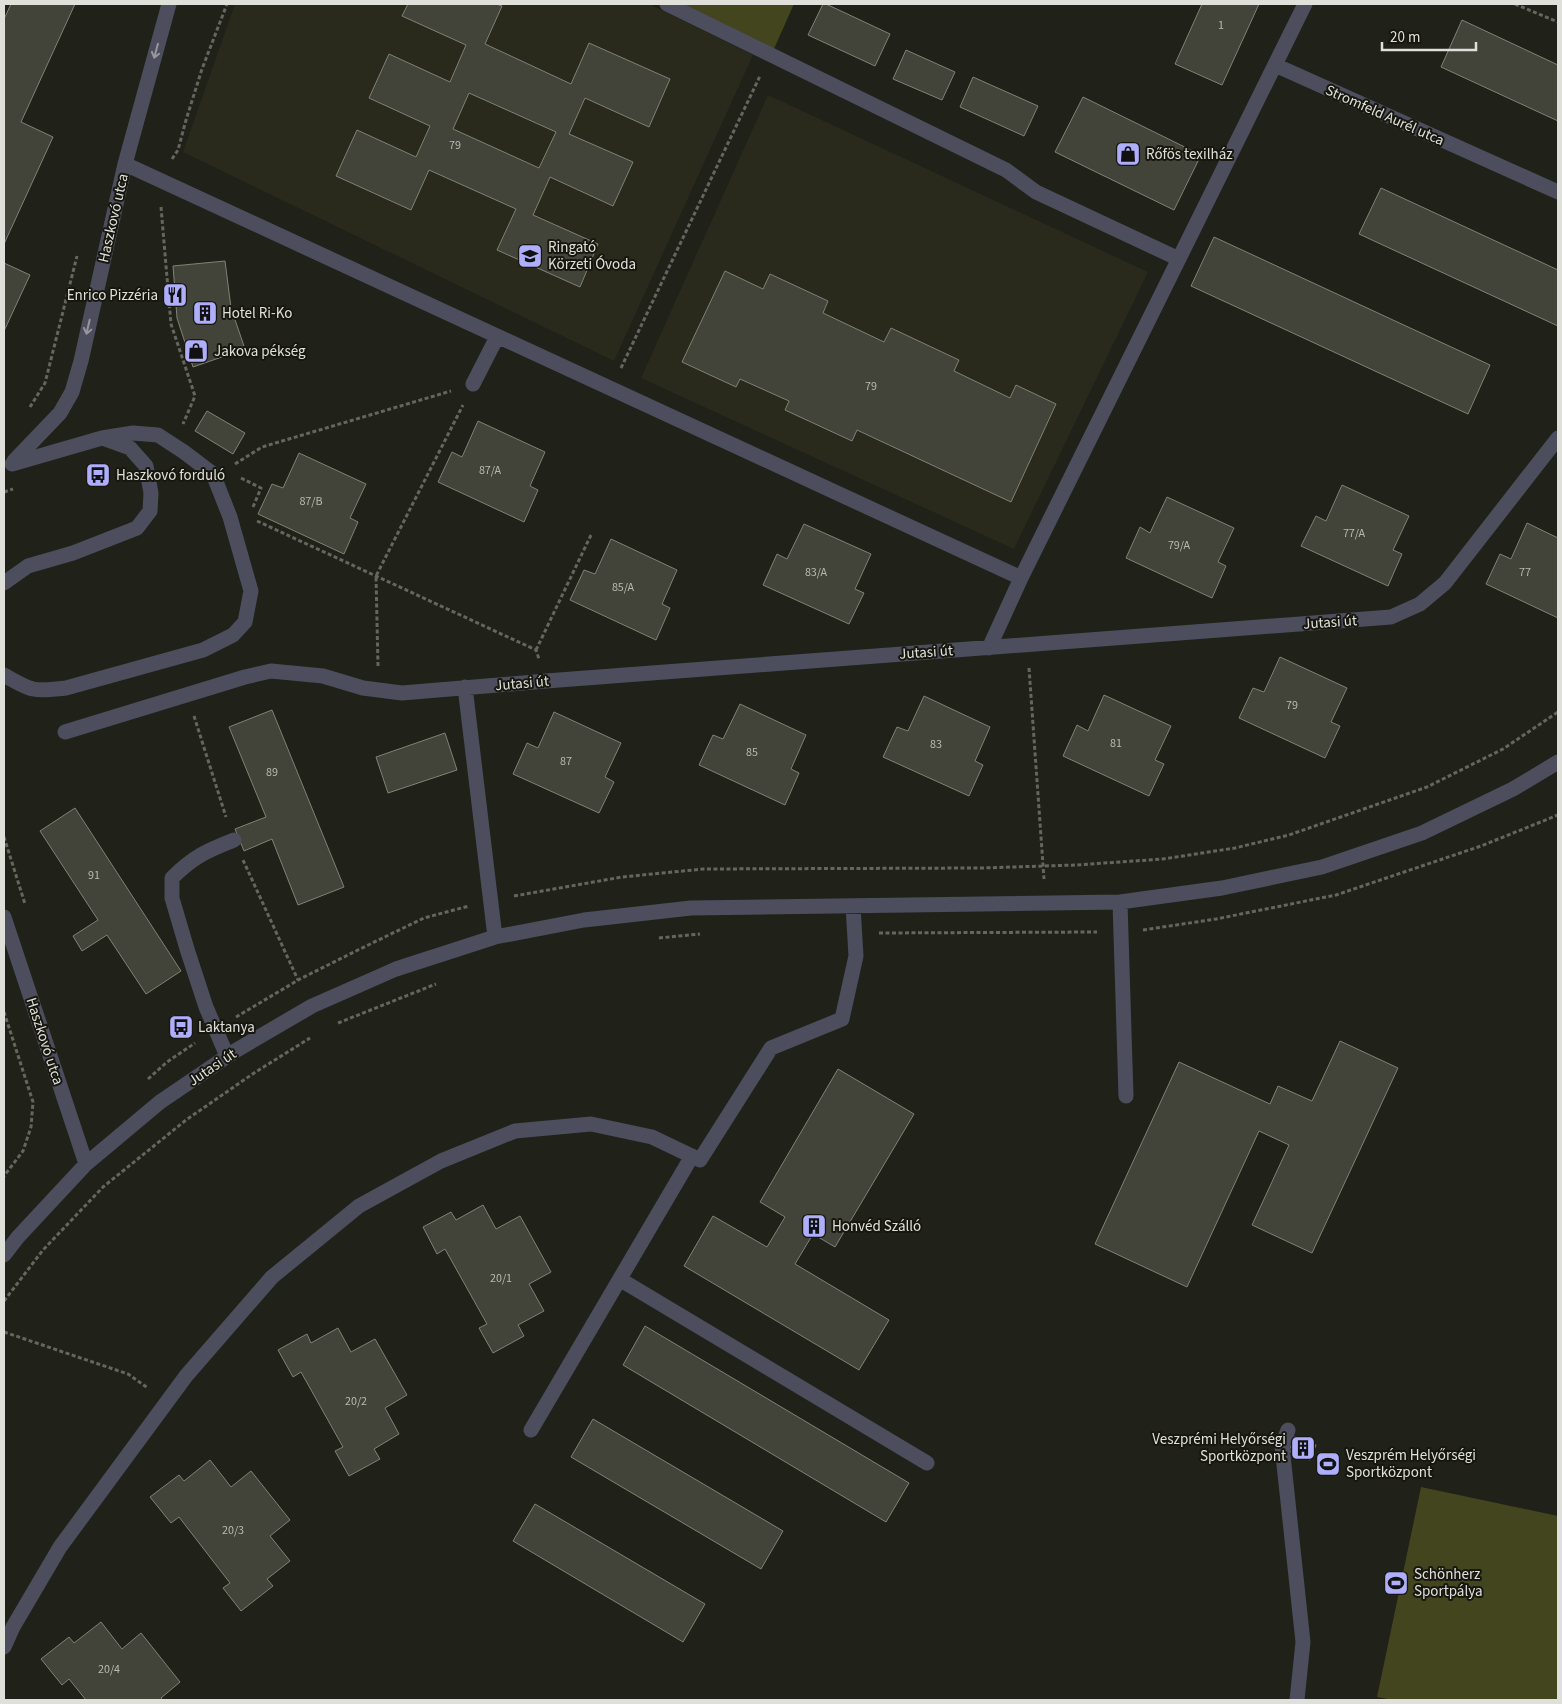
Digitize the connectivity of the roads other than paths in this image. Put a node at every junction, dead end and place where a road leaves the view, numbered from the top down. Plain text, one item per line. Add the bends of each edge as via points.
1 (169, 4) edge
2 (667, 4) edge
3 (1305, 4) edge
4 (1275, 65) junction
5 (125, 164) junction
6 (1558, 192) edge
7 (1179, 259) junction
8 (498, 337) junction
9 (473, 384) road end
10 (102, 438) junction
11 (1558, 438) edge
12 (8, 466) edge
13 (1021, 578) junction
14 (4, 583) edge
15 (989, 648) junction
16 (4, 674) edge
17 (465, 687) junction
18 (65, 732) dead end
19 (1558, 762) edge
20 (234, 840) dead end
21 (1120, 902) junction
22 (853, 906) junction
23 (4, 917) edge
24 (495, 937) junction
25 (227, 1056) junction
26 (1126, 1096) dead end
27 (692, 1156) junction
28 (86, 1164) junction
29 (6, 1250) edge
30 (621, 1280) junction
31 (531, 1430) dead end
32 (1288, 1430) dead end
33 (927, 1463) dead end
34 (4, 1647) edge
35 (1297, 1700) edge

1 -> 5 street, Haszkovó utca
2 - 7 street via 1006,170 1036,192
3 - 4 street
4 - 6 street, Stromfeld Aurél utca
4 - 7 street
5 - 8 street
5 -> 12 street, Haszkovó utca via 72,392 60,413
7 - 13 street
8 - 9 street
8 - 13 street
10 - 12 street
10 - 14 street via 130,448 146,466 151,493 150,511 137,528 73,553 28,566
10 - 16 street via 158,435 213,474 230,517 251,591 245,622 233,635 203,650 66,688 27,688
11 - 15 street, Jutasi út via 1444,583 1420,604 1391,617
13 - 15 street
15 - 17 street, Jutasi út
17 - 18 street, Jutasi út via 402,693 363,688 323,676 271,671
17 - 24 street
19 - 21 street, Jutasi út via 1513,789 1422,833 1322,867 1222,888
20 - 25 street via 187,862 172,878 172,898 187,949 206,1008
21 - 22 street, Jutasi út
21 - 26 street
22 - 24 street, Jutasi út via 692,908 584,920
22 - 27 street via 856,956 842,1019 771,1048 700,1160
23 - 28 street, Haszkovó utca
24 - 25 street, Jutasi út via 396,969 312,1006
25 - 28 street, Jutasi út via 160,1102
27 - 30 street
27 - 34 street via 652,1137 591,1124 515,1131 441,1161 359,1206 272,1277 186,1376 60,1547
28 - 29 street, Jutasi út
30 - 31 street
30 - 33 street
32 - 35 street via 1282,1446 1303,1642

